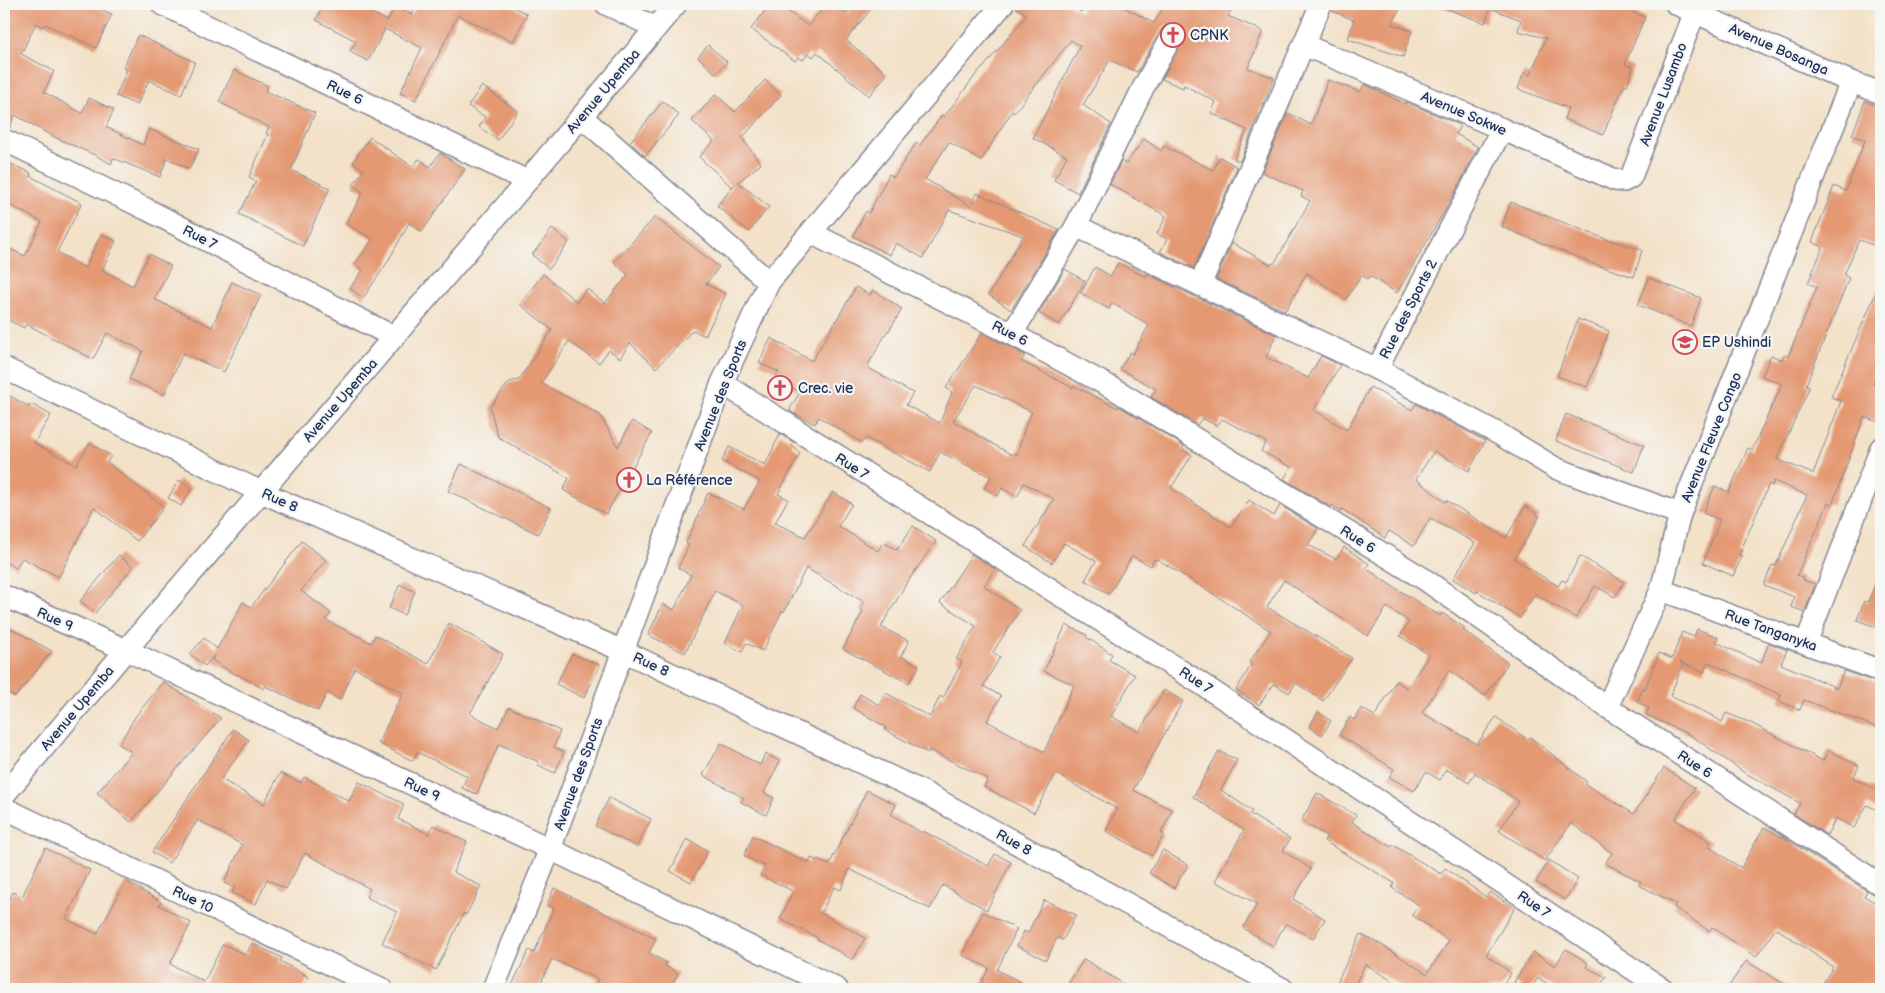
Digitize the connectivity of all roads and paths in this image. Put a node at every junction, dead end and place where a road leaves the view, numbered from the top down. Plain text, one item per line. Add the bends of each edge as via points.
1 (162, 4) edge
2 (606, 4) edge
3 (676, 4) edge
4 (1003, 4) edge
5 (1321, 4) edge
6 (1690, 6) edge
7 (656, 28) junction
8 (1172, 36) dead end
9 (1304, 45) junction
10 (1851, 82) junction
11 (1881, 93) edge
12 (582, 117) junction
13 (1502, 129) junction
14 (4, 140) edge
15 (527, 181) junction
16 (1624, 181) joint
17 (1076, 226) junction
18 (811, 233) junction
19 (769, 282) junction
20 (1200, 285) junction
21 (1012, 334) junction
22 (394, 337) junction
23 (4, 368) edge
24 (1377, 369) junction
25 (722, 383) junction
26 (1881, 448) edge
27 (261, 492) junction
28 (1680, 514) junction
29 (1661, 590) junction
30 (4, 596) edge
31 (1806, 643) junction
32 (126, 650) junction
33 (623, 651) junction
34 (1881, 671) edge
35 (1607, 708) junction
36 (4, 795) edge
37 (4, 808) edge
38 (550, 849) junction
39 (1881, 885) edge
40 (382, 989) edge
41 (493, 989) edge
42 (837, 989) edge
43 (1283, 989) edge
44 (1663, 989) edge

1 - 15 street, Rue 6
2 - 7 street
3 - 7 street, Avenue Upemba
4 - 18 street, Avenue des Sports
5 - 9 street
6 - 10 street, Avenue Bosanga
6 - 16 street, Avenue Lusambo via 1632,177
7 - 12 street, Avenue Upemba
8 - 17 street
9 - 13 street, Avenue Sokwe
9 - 20 street
10 - 11 street, Avenue Bosanga
10 - 28 street, Avenue Fleuve Congo
12 - 15 street, Avenue Upemba
12 - 19 street
13 - 16 street, Avenue Sokwe via 1615,180
13 - 24 street, Rue des Sports 2
14 - 22 street, Rue 7
15 - 22 street, Avenue Upemba
17 - 20 street, Rue des Sports 2
17 - 21 street
18 - 19 street, Avenue des Sports
18 - 21 street, Rue 6
19 - 25 street, Avenue des Sports
20 - 24 street, Rue des Sports 2
21 - 35 street, Rue 6 via 1116,390 1424,579
22 - 27 street, Avenue Upemba
23 - 27 street, Rue 8
24 - 28 street via 1555,468
25 - 33 street, Avenue des Sports
25 - 44 street, Rue 7 via 1200,683
26 - 31 street
27 - 32 street, Avenue Upemba
27 - 33 street, Rue 8
28 - 29 street, Avenue Fleuve Congo
29 - 31 street, Rue Tanganyka
29 - 35 street, Avenue Fleuve Congo
30 - 32 street, Rue 9
31 - 34 street, Rue Tanganyka
32 - 36 street, Avenue Upemba
32 - 38 street, Rue 9
33 - 38 street, Avenue des Sports
33 - 43 street, Rue 8 via 920,791
35 - 39 street, Rue 6
37 - 40 street, Rue 10
38 - 41 street, Avenue des Sports
38 - 42 street, Rue 9

